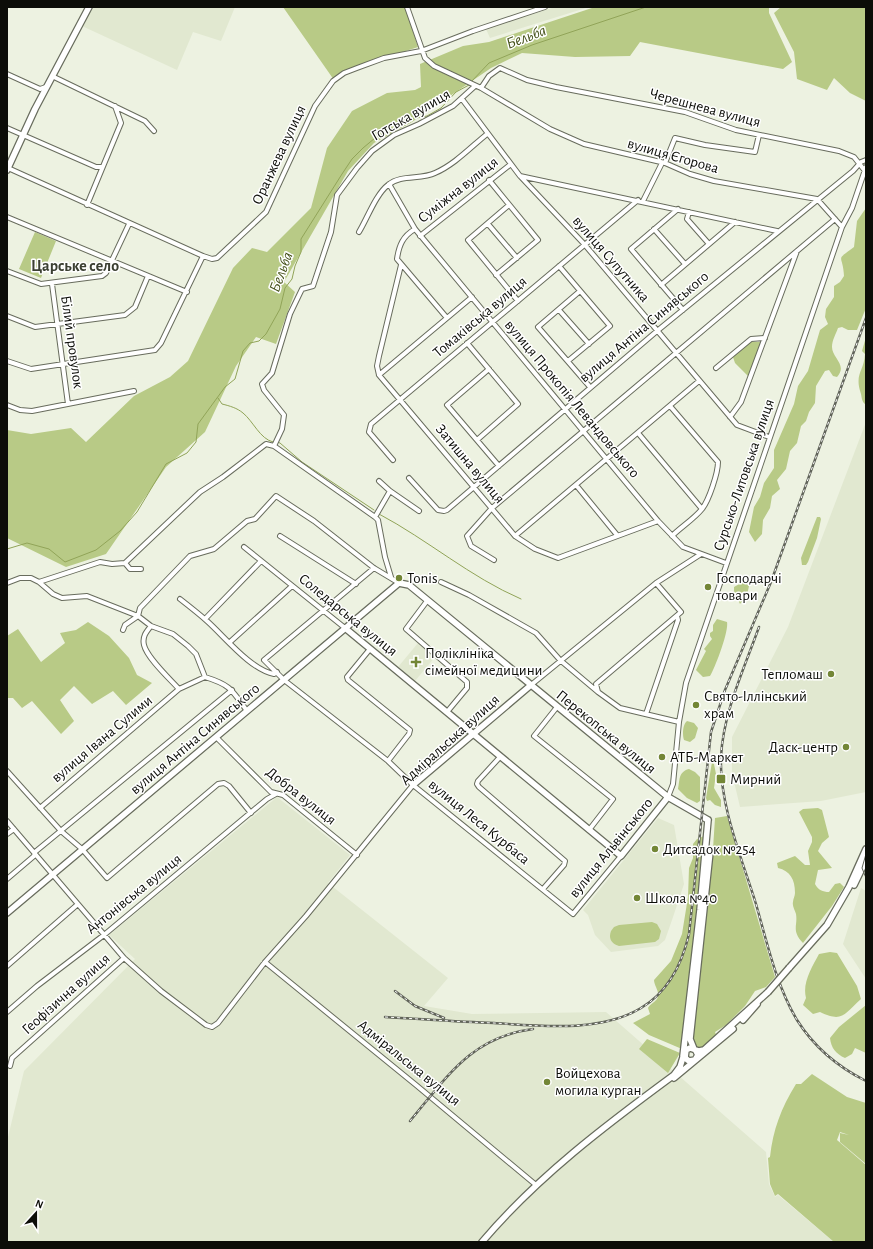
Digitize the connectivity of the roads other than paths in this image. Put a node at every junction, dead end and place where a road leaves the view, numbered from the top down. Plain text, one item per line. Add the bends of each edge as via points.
1 (89, 7) edge
2 (407, 7) edge
3 (546, 7) edge
4 (421, 51) junction
5 (7, 74) edge
6 (54, 76) junction
7 (49, 84) junction
8 (474, 86) junction
9 (481, 88) junction
10 (462, 99) junction
11 (116, 106) junction
12 (7, 128) edge
13 (154, 131) dead end
14 (487, 134) junction
15 (22, 135) junction
16 (759, 135) junction
17 (866, 160) edge
18 (663, 163) junction
19 (511, 164) junction
20 (859, 164) junction
21 (102, 167) junction
22 (7, 169) edge
23 (865, 169) edge
24 (520, 176) junction
25 (489, 180) junction
26 (389, 184) junction
27 (817, 199) junction
28 (638, 200) junction
29 (644, 201) junction
30 (87, 205) junction
31 (509, 206) junction
32 (678, 209) junction
33 (689, 212) junction
34 (7, 217) edge
35 (835, 219) junction
36 (735, 222) junction
37 (129, 224) junction
38 (488, 224) junction
39 (842, 227) junction
40 (415, 229) junction
41 (654, 229) junction
42 (777, 231) junction
43 (359, 232) dead end
44 (420, 236) junction
45 (709, 244) junction
46 (585, 245) junction
47 (797, 250) junction
48 (203, 256) junction
49 (517, 258) junction
50 (111, 261) junction
51 (685, 264) junction
52 (401, 265) junction
53 (559, 266) junction
54 (7, 271) edge
55 (496, 275) junction
56 (148, 276) junction
57 (52, 284) junction
58 (661, 285) junction
59 (580, 291) junction
60 (187, 292) junction
61 (472, 297) junction
62 (518, 301) junction
63 (559, 310) junction
64 (682, 310) junction
65 (7, 316) edge
66 (447, 318) junction
67 (493, 322) junction
68 (57, 325) junction
69 (657, 331) junction
70 (764, 338) junction
71 (467, 343) junction
72 (589, 344) junction
73 (676, 354) junction
74 (7, 361) edge
75 (568, 361) junction
76 (63, 365) junction
77 (716, 368) dead end
78 (489, 369) junction
79 (379, 375) junction
80 (699, 381) junction
81 (590, 387) junction
82 (134, 391) dead end
83 (400, 400) junction
84 (68, 404) junction
85 (7, 405) edge
86 (670, 406) junction
87 (565, 410) junction
88 (730, 417) junction
89 (583, 430) junction
90 (638, 433) junction
91 (769, 437) junction
92 (477, 440) junction
93 (274, 444) junction
94 (608, 459) junction
95 (392, 460) dead end
96 (499, 466) junction
97 (409, 478) dead end
98 (379, 481) dead end
99 (576, 485) junction
100 (475, 487) junction
101 (390, 491) junction
102 (492, 508) junction
103 (702, 509) junction
104 (419, 512) dead end
105 (375, 517) junction
106 (658, 521) junction
107 (618, 535) junction
108 (280, 536) dead end
109 (516, 536) junction
110 (672, 536) junction
111 (244, 547) dead end
112 (701, 554) junction
113 (494, 560) dead end
114 (261, 561) junction
115 (125, 563) junction
116 (726, 563) junction
117 (374, 568) junction
118 (140, 569) dead end
119 (391, 577) junction
120 (39, 582) junction
121 (441, 582) dead end
122 (7, 583) edge
123 (399, 583) junction
124 (656, 583) junction
125 (356, 584) junction
126 (292, 586) junction
127 (180, 599) dead end
128 (428, 601) junction
129 (324, 611) junction
130 (138, 616) junction
131 (677, 616) junction
132 (205, 619) junction
133 (151, 626) junction
134 (345, 628) junction
135 (123, 630) dead end
136 (230, 642) junction
137 (370, 649) junction
138 (560, 660) junction
139 (277, 672) junction
140 (205, 677) junction
141 (284, 680) junction
142 (531, 685) junction
143 (179, 689) junction
144 (232, 690) junction
145 (598, 692) junction
146 (557, 707) junction
147 (247, 712) junction
148 (447, 712) junction
149 (646, 714) junction
150 (679, 722) junction
151 (472, 734) junction
152 (216, 737) junction
153 (500, 757) junction
154 (388, 761) junction
155 (7, 771) edge
156 (413, 785) junction
157 (276, 794) junction
158 (668, 797) junction
159 (40, 808) junction
160 (251, 813) junction
161 (7, 820) edge
162 (708, 820) junction
163 (14, 829) junction
164 (589, 830) junction
165 (61, 831) junction
166 (7, 834) edge
167 (82, 849) junction
168 (866, 849) edge
169 (35, 852) junction
170 (357, 855) junction
171 (621, 856) junction
172 (866, 860) edge
173 (53, 874) junction
174 (7, 879) edge
175 (543, 889) junction
176 (78, 904) junction
177 (7, 913) edge
178 (573, 914) joint
179 (827, 922) junction
180 (104, 935) junction
181 (124, 958) junction
182 (265, 962) junction
183 (7, 966) edge
184 (690, 998) junction
185 (759, 1002) junction
186 (7, 1012) edge
187 (695, 1050) junction
188 (685, 1053) junction
189 (697, 1059) junction
190 (681, 1063) junction
191 (10, 1066) dead end
192 (674, 1078) junction
193 (662, 1086) junction
194 (536, 1185) junction
195 (482, 1242) edge

1 - 6 street
2 - 4 street
3 - 4 street, Оранжева вулиця
4 - 8 street, вулиця Єгорова via 434,66
4 - 48 street, Оранжева вулиця via 379,60 344,73 333,81 315,106 266,212 219,257 212,259
5 - 7 street via 40,89
6 - 7 street
6 - 11 street
7 - 15 street
8 - 9 street, вулиця Єгорова
8 - 10 street, Готська вулиця
9 - 16 street, Черешнева вулиця via 489,76 500,68 527,80 685,112 721,126
9 - 18 street, вулиця Єгорова via 550,129 584,144
10 - 14 street, Готська вулиця
10 - 93 street, Готська вулиця via 394,135 372,151 337,195 331,232 313,286 302,289 290,314 272,373 262,384 284,415 282,429
11 - 13 street via 145,122
11 - 21 street via 121,123
12 - 15 street
14 - 19 street, Готська вулиця
14 - 26 street via 436,173 424,177 399,179
15 - 21 street via 96,167
15 - 22 street
16 - 18 street via 755,152 675,138
16 - 20 street, Черешнева вулиця via 839,151 854,157
17 - 20 street, вулиця Антіна Синявського
18 - 27 street, вулиця Єгорова via 714,182
18 - 29 street
19 - 24 street, Готська вулиця
19 - 25 street, Суміжна вулиця
20 - 23 street, Черешнева вулиця
20 - 27 street, вулиця Антіна Синявського
21 - 30 street
22 - 30 street, Оранжева вулиця
23 - 39 street, Сурсько-Литовська вулиця via 852,208
24 - 28 street
24 - 46 street, вулиця Супутника
25 - 31 street
25 - 44 street, Суміжна вулиця
26 - 40 street, вулиця Прокопія Левандовського
26 - 43 street
27 - 35 street
27 - 42 street, вулиця Антіна Синявського
28 - 29 street
28 - 46 street, Томаківська вулиця
29 - 32 street
30 - 37 street, Оранжева вулиця
31 - 38 street
31 - 49 street via 538,240
32 - 33 street
32 - 41 street
33 - 36 street
33 - 45 street via 687,219
34 - 50 street
35 - 39 street
35 - 47 street
36 - 42 street
36 - 45 street
37 - 48 street, Оранжева вулиця
37 - 50 street
38 - 49 street
38 - 55 street via 468,240
39 - 91 street, Сурсько-Литовська вулиця
40 - 44 street, вулиця Прокопія Левандовського
40 - 52 street via 406,234 401,241 397,256
41 - 51 street
41 - 58 street via 631,249
42 - 64 street, вулиця Антіна Синявського
44 - 61 street, вулиця Прокопія Левандовського
45 - 51 street
46 - 53 street, Томаківська вулиця
46 - 69 street, вулиця Супутника
47 - 70 street
47 - 73 street
48 - 60 street
49 - 55 street
50 - 56 street
50 - 57 street via 102,276
51 - 58 street
52 - 66 street
52 - 79 street via 379,356
53 - 59 street
53 - 62 street, Томаківська вулиця
54 - 57 street via 36,284
55 - 62 street
56 - 60 street
56 - 68 street via 135,307 128,313
57 - 68 street, Білий провулок
58 - 64 street
59 - 63 street
59 - 72 street via 610,326
60 - 76 street via 155,350
61 - 66 street
61 - 67 street, вулиця Прокопія Левандовського
62 - 67 street, Томаківська вулиця
63 - 72 street
63 - 75 street via 538,327
64 - 69 street, вулиця Антіна Синявського
65 - 68 street via 35,327
66 - 79 street
67 - 71 street, Томаківська вулиця
67 - 87 street, вулиця Прокопія Левандовського
68 - 76 street, Білий провулок
69 - 73 street, вулиця Супутника
69 - 81 street, вулиця Антіна Синявського
70 - 77 street via 751,339
70 - 88 street via 742,402
71 - 78 street
71 - 83 street, Томаківська вулиця
72 - 75 street
73 - 80 street, вулиця Супутника
73 - 89 street
74 - 76 street via 31,369
75 - 81 street
76 - 84 street, Білий провулок
78 - 92 street via 518,404
78 - 92 street via 447,405
79 - 83 street, Затишна вулиця
80 - 86 street
80 - 88 street, вулиця Супутника
81 - 87 street, вулиця Антіна Синявського
82 - 84 street
83 - 95 street, Томаківська вулиця via 371,424 369,432
83 - 100 street, Затишна вулиця
84 - 85 street via 25,411
86 - 90 street
86 - 103 street via 718,462 718,469
87 - 89 street, вулиця Прокопія Левандовського
87 - 96 street, вулиця Антіна Синявського
88 - 91 street, вулиця Супутника via 737,425
89 - 94 street, вулиця Прокопія Левандовського
89 - 102 street
90 - 94 street
90 - 103 street
91 - 116 street, Сурсько-Литовська вулиця
92 - 96 street
93 - 105 street
93 - 115 street via 266,444 200,492
94 - 99 street
94 - 106 street, вулиця Прокопія Левандовського
96 - 100 street, вулиця Антіна Синявського
97 - 100 street, вулиця Антіна Синявського via 438,510 444,511
98 - 101 street
99 - 107 street
99 - 109 street
100 - 102 street, Затишна вулиця
101 - 104 street
101 - 105 street
102 - 109 street, Затишна вулиця
102 - 113 street via 467,536 471,546
103 - 110 street
105 - 119 street via 378,520
106 - 107 street, Затишна вулиця
106 - 110 street, вулиця Прокопія Левандовського
107 - 109 street, Затишна вулиця via 558,558 535,549
108 - 125 street
110 - 112 street, вулиця Прокопія Левандовського via 683,547
111 - 114 street, Соледарська вулиця
112 - 116 street, вулиця Прокопія Левандовського
112 - 124 street, Адміральська вулиця
114 - 126 street, Соледарська вулиця
114 - 132 street
115 - 118 street via 130,569
115 - 120 street via 100,562
116 - 150 street, Сурсько-Литовська вулиця via 686,683
117 - 119 street
117 - 125 street
117 - 130 street via 314,521 276,496 255,519 248,521 214,549 190,556 140,608
119 - 123 street
120 - 122 street via 26,577
120 - 130 street via 62,598 87,596
121 - 138 street via 536,633
123 - 128 street, Перекопська вулиця via 409,585
123 - 134 street, вулиця Антіна Синявського
124 - 131 street via 681,612
124 - 138 street, Адміральська вулиця
125 - 129 street
126 - 129 street, Соледарська вулиця
126 - 136 street
127 - 132 street
128 - 142 street, Перекопська вулиця
128 - 148 street via 406,629 467,682 467,688
129 - 134 street, Соледарська вулиця
129 - 139 street, вулиця Леся Курбаса via 264,660
130 - 133 street
130 - 135 street via 125,625
131 - 145 street via 596,684
131 - 149 street via 678,620
132 - 136 street
133 - 140 street via 173,634 188,646 196,654
133 - 143 street via 145,634 144,646
134 - 137 street, Соледарська вулиця
134 - 141 street, вулиця Антіна Синявського
136 - 139 street via 256,666 268,673
137 - 148 street, Соледарська вулиця
137 - 154 street via 347,677 410,730
138 - 142 street, Адміральська вулиця
138 - 145 street
139 - 141 street, вулиця Леся Курбаса
140 - 143 street, вулиця Івана Сулими
140 - 144 street via 223,683
141 - 147 street, вулиця Антіна Синявського
141 - 154 street, вулиця Леся Курбаса
142 - 146 street, Перекопська вулиця
142 - 151 street, Адміральська вулиця
143 - 159 street, вулиця Івана Сулими
144 - 147 street
144 - 165 street, вулиця Антіна Синявського
145 - 149 street via 620,708
146 - 158 street, Перекопська вулиця
146 - 164 street via 534,736 613,799
147 - 152 street, вулиця Антіна Синявського
148 - 151 street, Соледарська вулиця
149 - 150 street
150 - 158 street, Сурсько-Литовська вулиця via 673,784
151 - 153 street, Соледарська вулиця
151 - 156 street, Адміральська вулиця
152 - 157 street, Добра вулиця
152 - 167 street, вулиця Антіна Синявського
153 - 164 street, Соледарська вулиця
153 - 175 street via 478,781 479,788 566,861
154 - 156 street, вулиця Леся Курбаса
155 - 159 street
156 - 170 street, Адміральська вулиця
156 - 175 street, вулиця Леся Курбаса
157 - 160 street, Антонівська вулиця
157 - 170 street, Добра вулиця via 283,795
158 - 162 street, Перекопська вулиця
158 - 171 street, вулиця Альвінського
159 - 165 street
160 - 167 street via 229,786 222,783 107,878
160 - 180 street, Антонівська вулиця
161 - 163 street
162 - 184 street
162 - 187 street via 711,830 709,862 690,1039
163 - 166 street
163 - 169 street
164 - 171 street, Соледарська вулиця
165 - 167 street
165 - 169 street, вулиця Антіна Синявського
167 - 173 street, вулиця Антіна Синявського
168 - 179 street via 849,887
169 - 173 street
169 - 174 street, вулиця Антіна Синявського via 34,856
170 - 182 street, Адміральська вулиця
171 - 178 street, вулиця Альвінського
172 - 179 street via 841,906
173 - 176 street
173 - 177 street, вулиця Антіна Синявського
175 - 178 street, вулиця Леся Курбаса
176 - 180 street
176 - 183 street
179 - 185 street, bridge
180 - 181 street
180 - 186 street, Антонівська вулиця
181 - 182 street, Адміральська вулиця via 161,991 206,1025 212,1026 218,1023
181 - 191 street, Геофізична вулиця via 12,1058
182 - 194 street, Адміральська вулиця
184 - 188 street
184 - 190 street
185 - 187 street via 706,1048 701,1051
185 - 189 street
187 - 188 street via 690,1048
187 - 189 street via 698,1054
188 - 189 street via 687,1060
188 - 190 street
189 - 192 street
189 - 192 street
190 - 193 street via 677,1072
192 - 193 street
193 - 194 street via 571,1154
194 - 195 street

